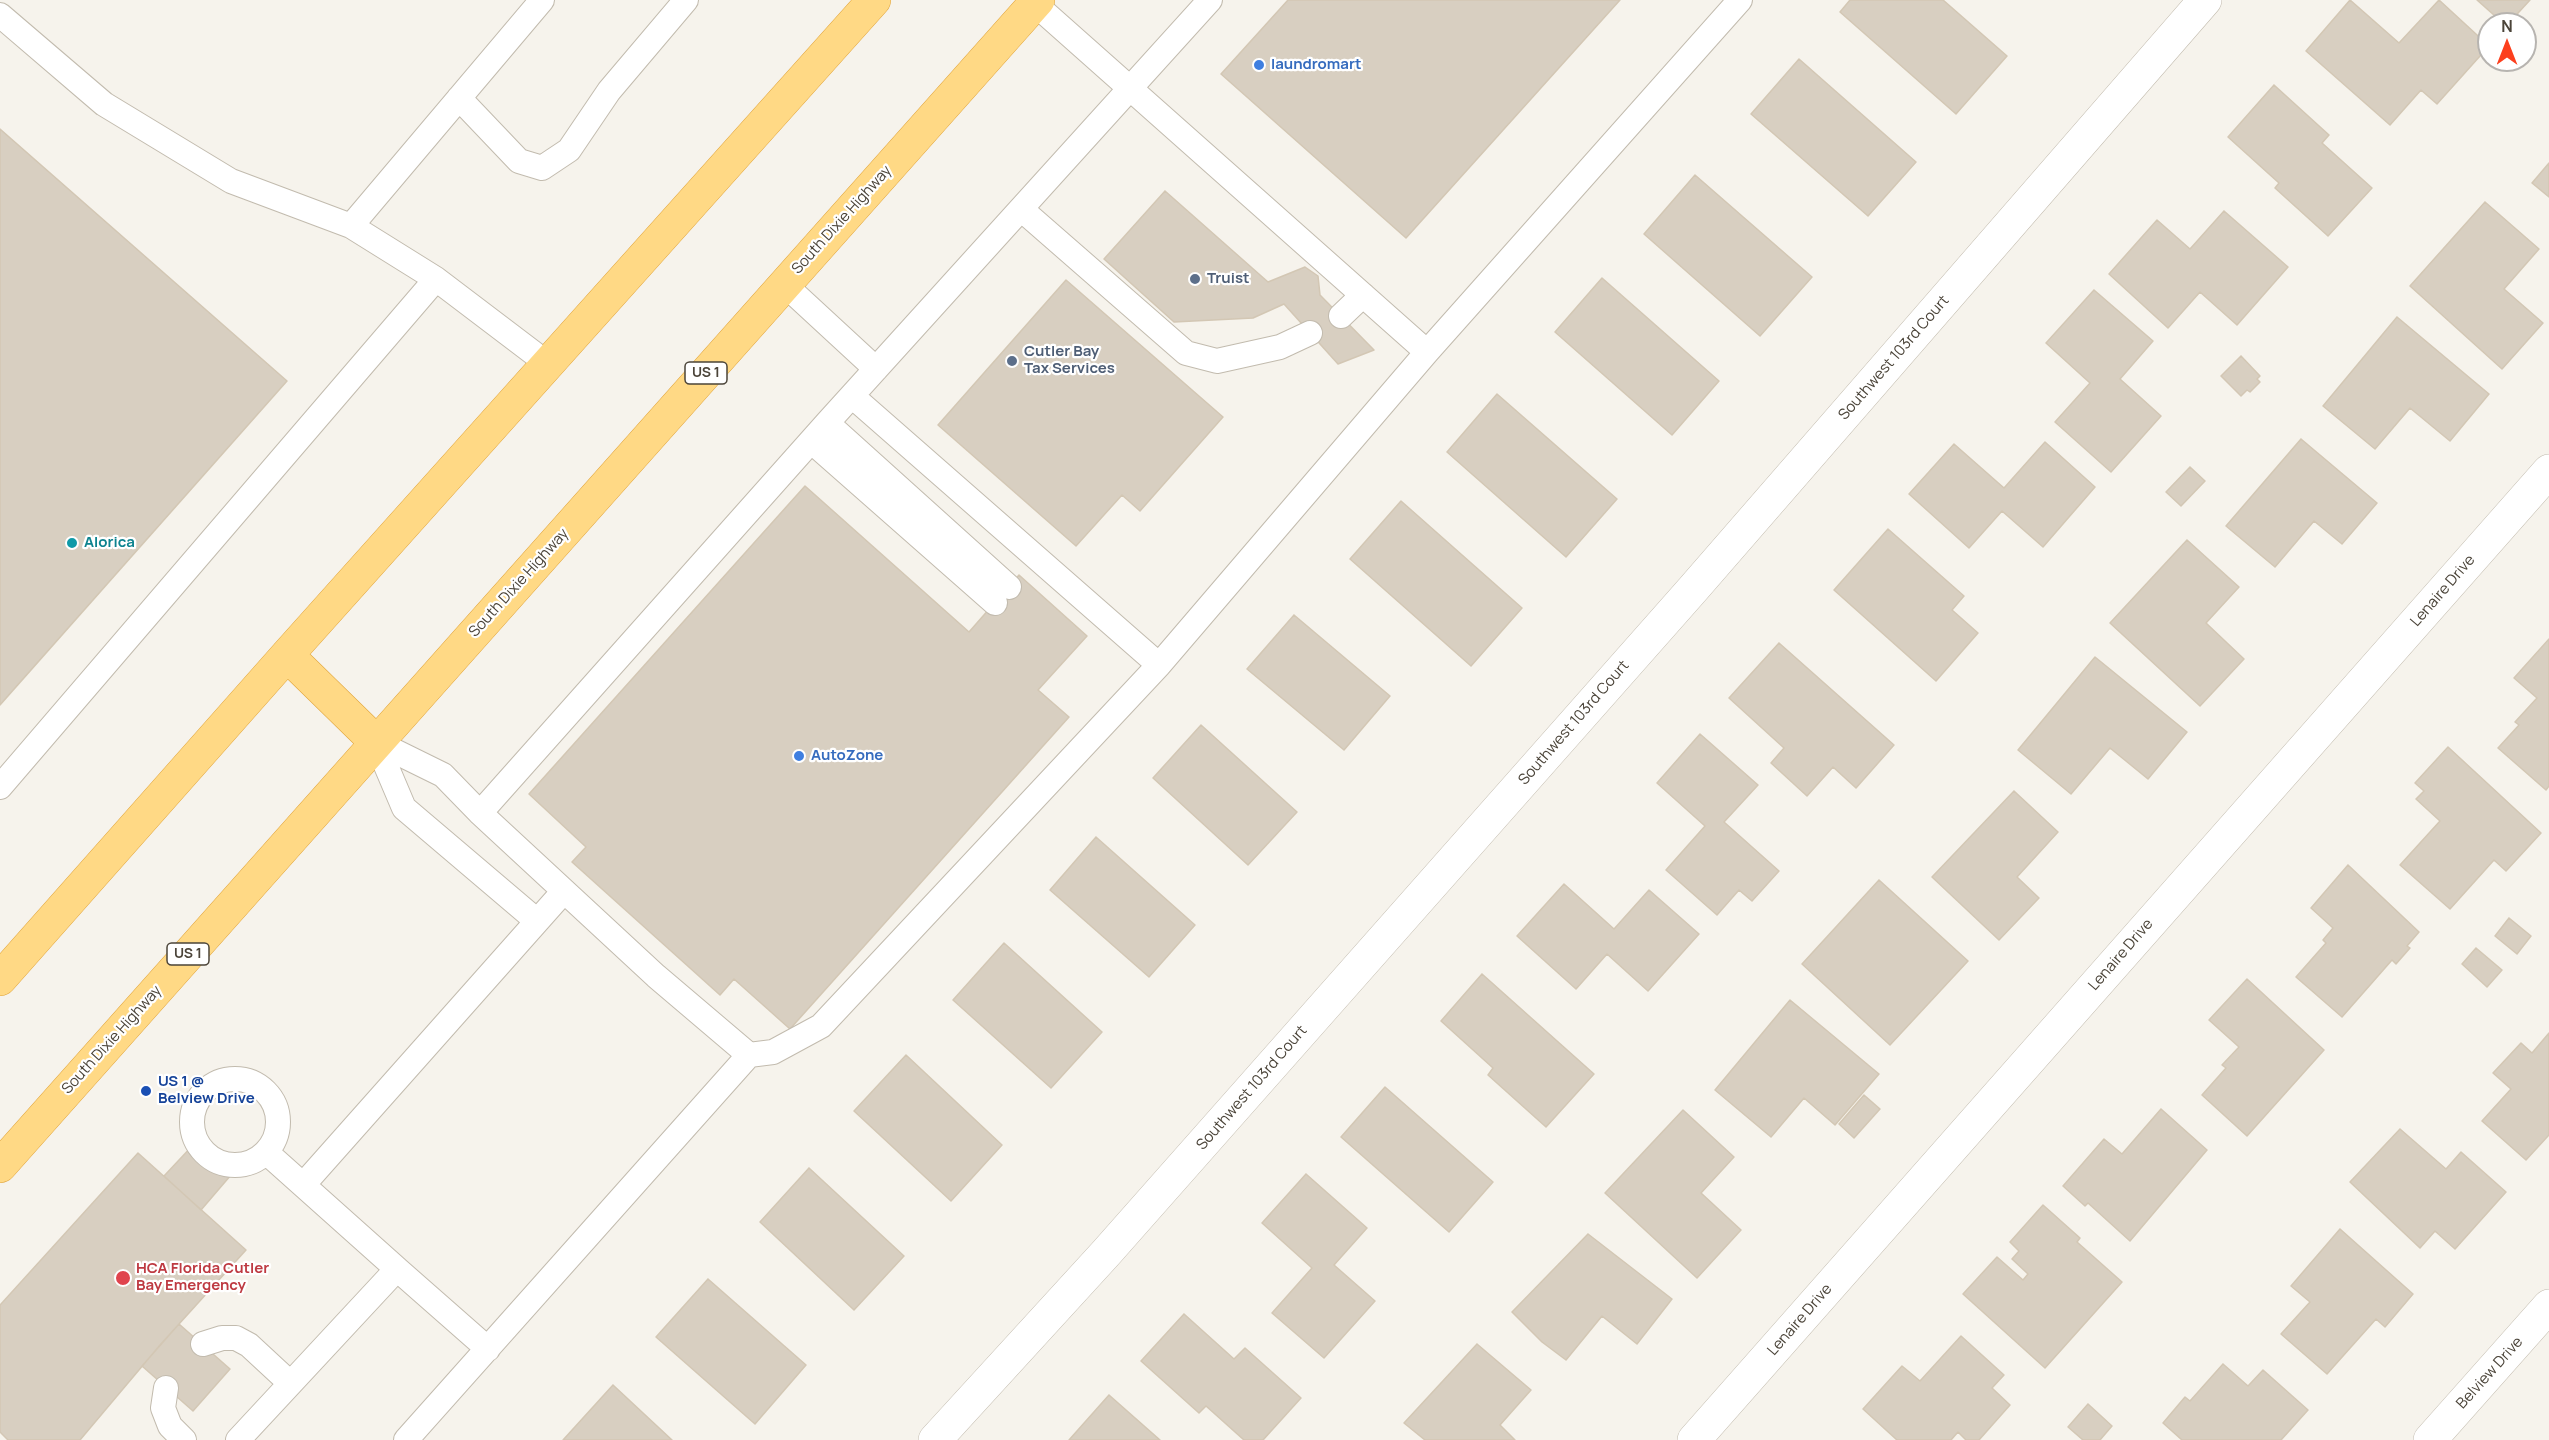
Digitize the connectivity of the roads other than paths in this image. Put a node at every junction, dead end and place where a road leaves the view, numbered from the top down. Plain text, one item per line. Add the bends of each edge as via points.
1 (542, 0) edge
2 (686, 0) edge
3 (874, 0) edge
4 (1210, 0) edge
5 (1740, 0) edge
6 (2205, 0) edge
7 (1034, 1) edge
8 (0, 15) edge
9 (1130, 89) junction
10 (459, 98) junction
11 (1021, 209) junction
12 (351, 226) junction
13 (436, 279) junction
14 (785, 285) junction
15 (1363, 295) junction
16 (1341, 316) dead end
17 (1310, 333) dead end
18 (1427, 352) junction
19 (548, 364) junction
20 (876, 369) junction
21 (852, 396) junction
22 (819, 432) junction
23 (2549, 471) edge
24 (1002, 595) dead end
25 (287, 655) junction
26 (1159, 665) junction
27 (376, 742) junction
28 (0, 787) edge
29 (480, 813) junction
30 (564, 891) junction
31 (537, 921) junction
32 (0, 979) edge
33 (749, 1055) junction
34 (266, 1152) dead end
35 (0, 1166) edge
36 (303, 1185) junction
37 (397, 1269) junction
38 (2549, 1306) edge
39 (203, 1344) dead end
40 (488, 1349) junction
41 (290, 1383) junction
42 (166, 1388) dead end
43 (184, 1440) edge
44 (238, 1440) edge
45 (406, 1440) edge
46 (935, 1440) edge
47 (1694, 1440) edge
48 (2430, 1440) edge

1 - 10 lane
2 - 10 lane via 609,92 569,150 542,168 519,161
3 - 19 highway
4 - 9 lane
5 - 18 lane
6 - 46 street, Southwest 103rd Court via 1693,589 1106,1253
7 - 9 lane
7 - 14 highway, South Dixie Highway / US 1
8 - 12 lane via 104,104 209,168 231,181
9 - 11 lane
9 - 15 lane
10 - 12 lane
11 - 17 lane via 1186,353 1217,361 1280,347
11 - 20 lane
12 - 13 lane
13 - 19 lane
13 - 28 lane
14 - 20 lane
14 - 27 highway, South Dixie Highway / US 1
15 - 16 lane
15 - 18 lane
18 - 26 lane
19 - 25 highway
20 - 21 lane
21 - 22 lane
21 - 26 lane
22 - 24 lane
22 - 29 lane
23 - 47 street, Lenaire Drive
25 - 27 highway
25 - 32 highway
26 - 33 lane via 821,1026 773,1052
27 - 29 lane via 443,775
27 - 31 lane via 404,808
27 - 35 highway, South Dixie Highway / US 1
29 - 30 lane
30 - 31 lane
30 - 33 lane
31 - 36 lane
33 - 40 lane
34 - 36 lane
36 - 37 lane
37 - 40 lane
37 - 41 lane
38 - 48 street, Belview Drive
39 - 41 lane via 236,1338
40 - 45 lane
41 - 44 lane
42 - 43 lane via 163,1408 170,1426

